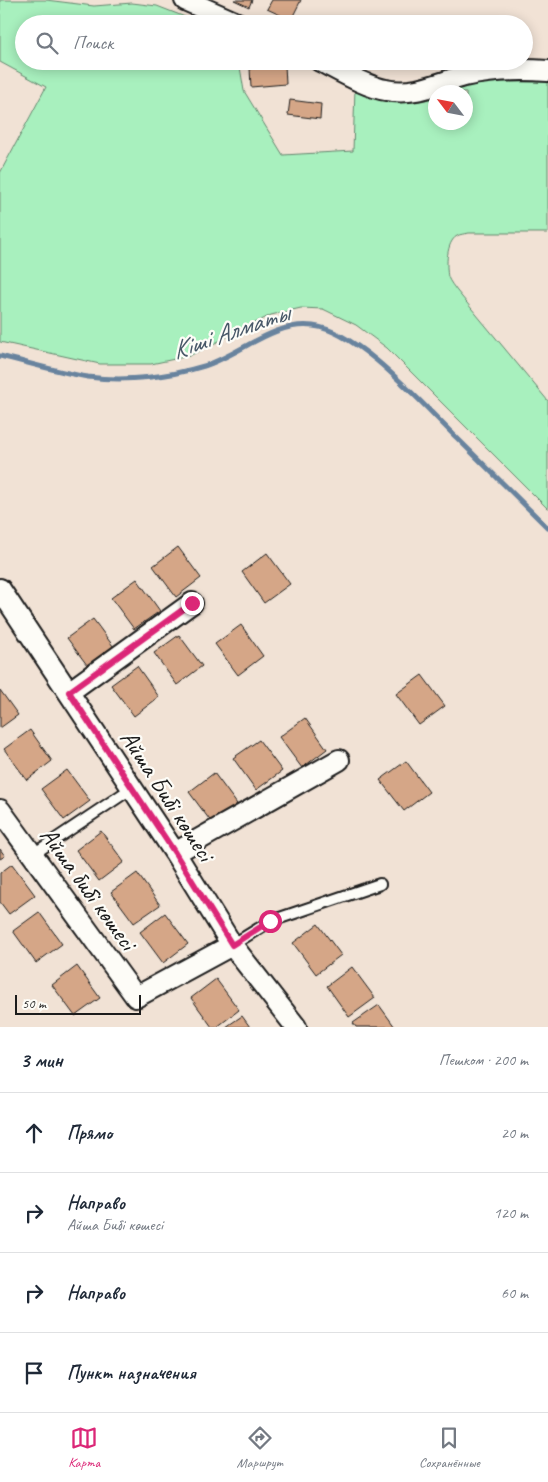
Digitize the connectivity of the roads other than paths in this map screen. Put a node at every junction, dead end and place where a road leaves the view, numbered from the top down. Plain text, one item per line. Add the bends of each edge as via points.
1 (185, 0) edge
2 (219, 15) edge
3 (340, 70) edge
4 (548, 71) edge
5 (0, 589) edge
6 (192, 603) dead end
7 (69, 692) junction
8 (339, 760) dead end
9 (132, 788) junction
10 (0, 810) edge
11 (175, 853) junction
12 (32, 854) junction
13 (380, 884) dead end
14 (232, 945) junction
15 (296, 1027) edge

1 - 2 street
3 - 4 street via 385,90 404,92 488,72
5 - 7 street, Айша Бибі көшесі
6 - 7 street
7 - 9 street, Айша Бибі көшесі
8 - 11 street
9 - 11 street, Айша Бибі көшесі
9 - 12 lane
10 - 12 street, Айша бибі көшесі
11 - 14 street, Айша Бибі көшесі
12 - 14 street, Айша бибі көшесі via 136,997
13 - 14 lane via 270,921
14 - 15 street, Айша Бибі көшесі

